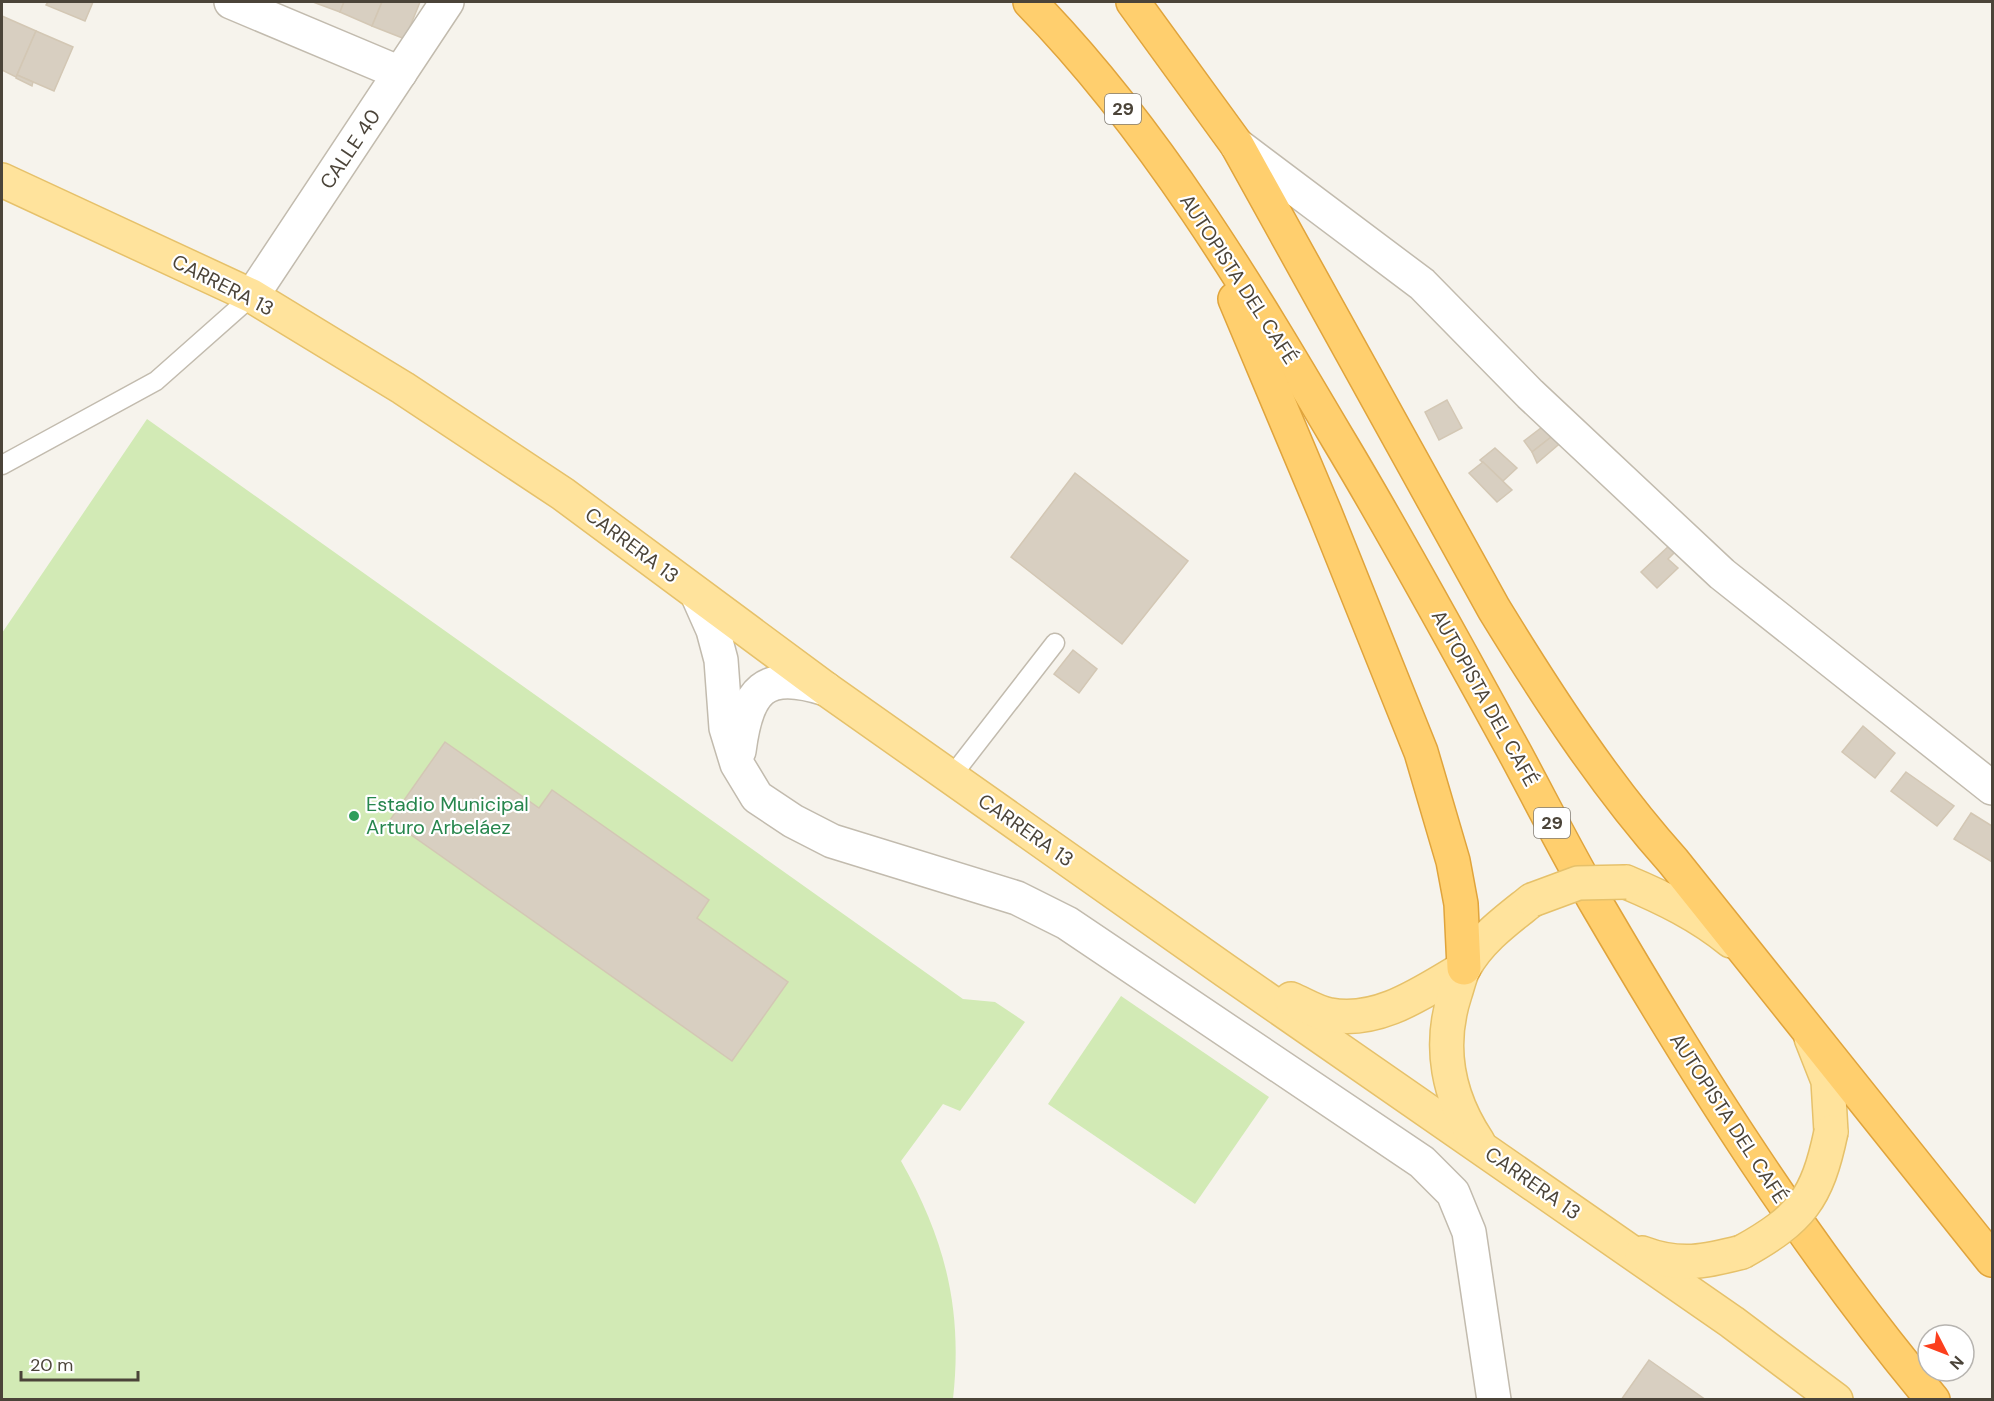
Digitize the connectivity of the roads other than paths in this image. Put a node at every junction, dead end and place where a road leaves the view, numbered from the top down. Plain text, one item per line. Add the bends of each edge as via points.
1 (231, 2) edge
2 (447, 2) edge
3 (1030, 2) edge
4 (1133, 2) edge
5 (400, 73) junction
6 (1237, 145) junction
7 (2, 180) edge
8 (1205, 225) junction
9 (252, 296) junction
10 (2, 465) edge
11 (697, 594) junction
12 (1055, 643) dead end
13 (826, 689) junction
14 (737, 764) junction
15 (951, 777) junction
16 (1992, 788) edge
17 (1746, 954) junction
18 (1464, 968) junction
19 (1226, 971) junction
20 (1809, 1033) junction
21 (1483, 1148) junction
22 (1623, 1246) junction
23 (1992, 1260) edge
24 (1494, 1400) edge
25 (1836, 1400) edge
26 (1933, 1400) edge

1 - 5 street
2 - 5 street, CALLE 40
3 - 8 highway, AUTOPISTA DEL CAFÉ / 29 via 1101,80
4 - 6 highway
5 - 9 street, CALLE 40
6 - 16 street via 1422,284 1530,394 1722,574
6 - 17 highway via 1494,609 1536,677 1628,811
7 - 9 main road, CARRERA 13
8 - 18 highway via 1421,752 1454,861
8 - 26 highway, AUTOPISTA DEL CAFÉ / 29 via 1302,376 1404,550 1598,906 1674,1031 1822,1261
9 - 10 lane via 156,381
9 - 11 main road, CARRERA 13 via 403,388 563,494
11 - 13 main road, CARRERA 13
11 - 14 street via 721,660 726,728
12 - 15 lane
13 - 14 street via 798,680 772,683 752,697 743,722
13 - 15 main road, CARRERA 13
14 - 24 street via 758,797 832,841 1017,898 1067,923 1422,1162 1453,1193 1469,1232
15 - 19 main road, CARRERA 13
17 - 18 main road, bridge via 1710,924 1669,900 1626,882 1578,883 1532,900 1494,930
17 - 20 highway
18 - 19 main road, CARRERA 13 via 1394,1007 1365,1017 1329,1015
18 - 21 main road via 1451,1007 1446,1047 1451,1088 1465,1122
19 - 21 main road, CARRERA 13
20 - 22 main road, bridge via 1828,1081 1831,1132 1822,1171 1804,1206 1776,1233 1742,1252 1702,1262 1661,1260
20 - 23 highway
21 - 22 main road, CARRERA 13
22 - 25 main road, CARRERA 13

